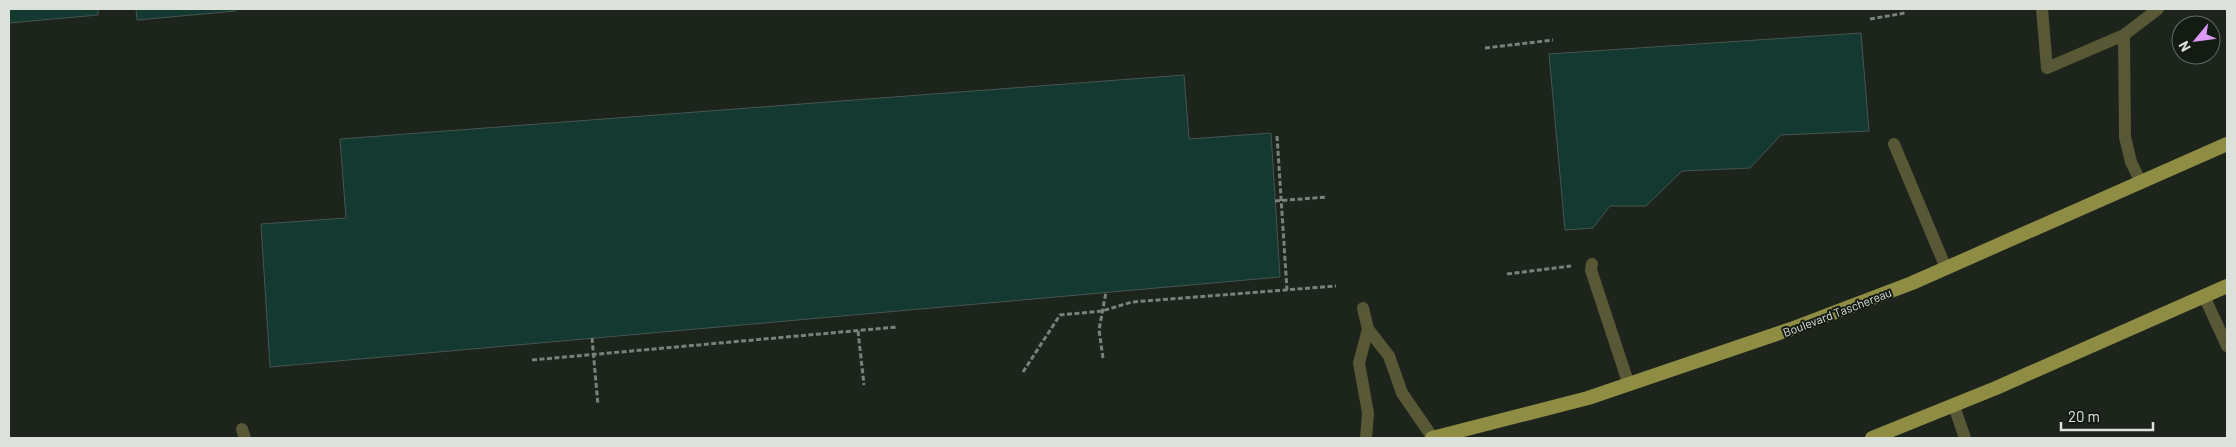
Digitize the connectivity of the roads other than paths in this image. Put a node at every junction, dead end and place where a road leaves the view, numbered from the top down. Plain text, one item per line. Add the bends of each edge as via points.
1 (2042, 9) edge
2 (2158, 9) edge
3 (2124, 35) junction
4 (1894, 144) dead end
5 (2227, 144) edge
6 (2141, 183) junction
7 (1592, 264) road end
8 (1946, 268) junction
9 (2227, 286) edge
10 (2204, 296) junction
11 (1363, 308) dead end
12 (1368, 329) junction
13 (2227, 346) edge
14 (1629, 385) junction
15 (1954, 406) junction
16 (240, 438) edge
17 (245, 438) edge
18 (1366, 438) edge
19 (1432, 438) edge
20 (1872, 438) edge
21 (1965, 438) edge

1 - 3 lane via 2047,68
2 - 3 lane
3 - 6 lane via 2125,137 2131,162
4 - 8 lane
5 - 6 main road, Boulevard Taschereau
6 - 8 main road, Boulevard Taschereau
7 - 14 lane via 1591,270
8 - 14 main road, Boulevard Taschereau via 1873,299
9 - 10 main road
10 - 13 lane
10 - 15 main road
11 - 12 lane
12 - 18 lane via 1359,363 1368,413
12 - 19 lane via 1390,356 1402,393
14 - 19 main road, Boulevard Taschereau
15 - 20 main road
15 - 21 lane
16 - 17 lane via 242,429

